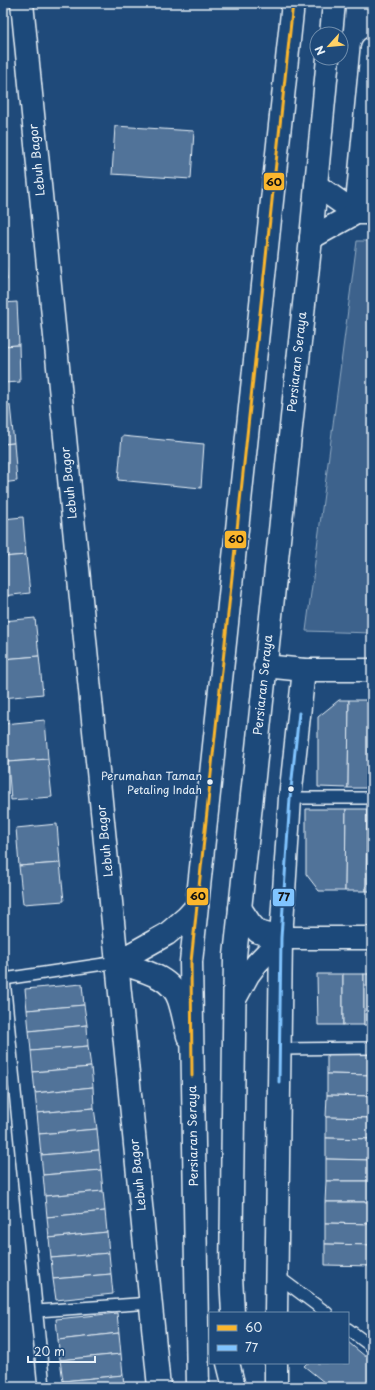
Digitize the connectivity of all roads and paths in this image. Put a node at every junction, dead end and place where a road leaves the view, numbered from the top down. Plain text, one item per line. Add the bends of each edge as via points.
1 (22, 3) edge
2 (293, 3) edge
3 (334, 3) edge
4 (332, 26) edge
5 (372, 48) edge
6 (327, 66) edge
7 (316, 184) junction
8 (364, 213) edge
9 (311, 238) junction
10 (265, 666) junction
11 (304, 670) junction
12 (372, 670) edge
13 (290, 798) junction
14 (372, 798) edge
15 (197, 906) junction
16 (240, 908) junction
17 (281, 938) junction
18 (372, 938) edge
19 (117, 962) junction
20 (4, 974) edge
21 (235, 1000) junction
22 (372, 1048) edge
23 (280, 1049) junction
24 (192, 1054) junction
25 (276, 1275) junction
26 (231, 1276) junction
27 (196, 1283) junction
28 (151, 1303) junction
29 (37, 1311) junction
30 (223, 1312) edge
31 (233, 1312) edge
32 (276, 1312) edge
33 (326, 1312) edge
34 (209, 1320) edge
35 (349, 1330) edge
36 (372, 1347) edge
37 (209, 1352) edge
38 (228, 1364) edge
39 (235, 1364) edge
40 (276, 1364) edge
41 (44, 1387) edge
42 (159, 1387) edge
43 (198, 1387) edge
44 (203, 1387) edge
45 (235, 1387) edge
46 (276, 1387) edge

1 - 19 street, Lebuh Bagor
2 - 15 street, Persiaran Seraya
3 - 4 street
5 - 8 street
6 - 7 street, Persiaran Seraya
7 - 8 street
7 - 9 street, Persiaran Seraya
8 - 9 street
9 - 10 street, Persiaran Seraya
10 - 11 street
10 - 16 street, Persiaran Seraya
11 - 12 street
11 - 13 street
13 - 14 lane
13 - 17 street
15 - 19 street via 167,934
15 - 24 street, Persiaran Seraya via 191,962
16 - 17 street via 258,932
16 - 21 street, Persiaran Seraya via 235,956
17 - 18 street
17 - 21 street via 248,975
17 - 23 street
19 - 20 lane
19 - 24 street via 162,978 172,987 179,999
19 - 28 street, Lebuh Bagor
20 - 29 lane
21 - 26 street, Persiaran Seraya
22 - 23 lane
23 - 25 street
24 - 27 street, Persiaran Seraya
25 - 32 street
25 - 33 lane
26 - 30 street
26 - 31 street, Persiaran Seraya
27 - 34 street
27 - 43 street, Persiaran Seraya
28 - 29 lane
28 - 42 street, Lebuh Bagor
29 - 41 lane
35 - 36 lane
37 - 44 street
38 - 45 street
39 - 45 street
40 - 46 street

